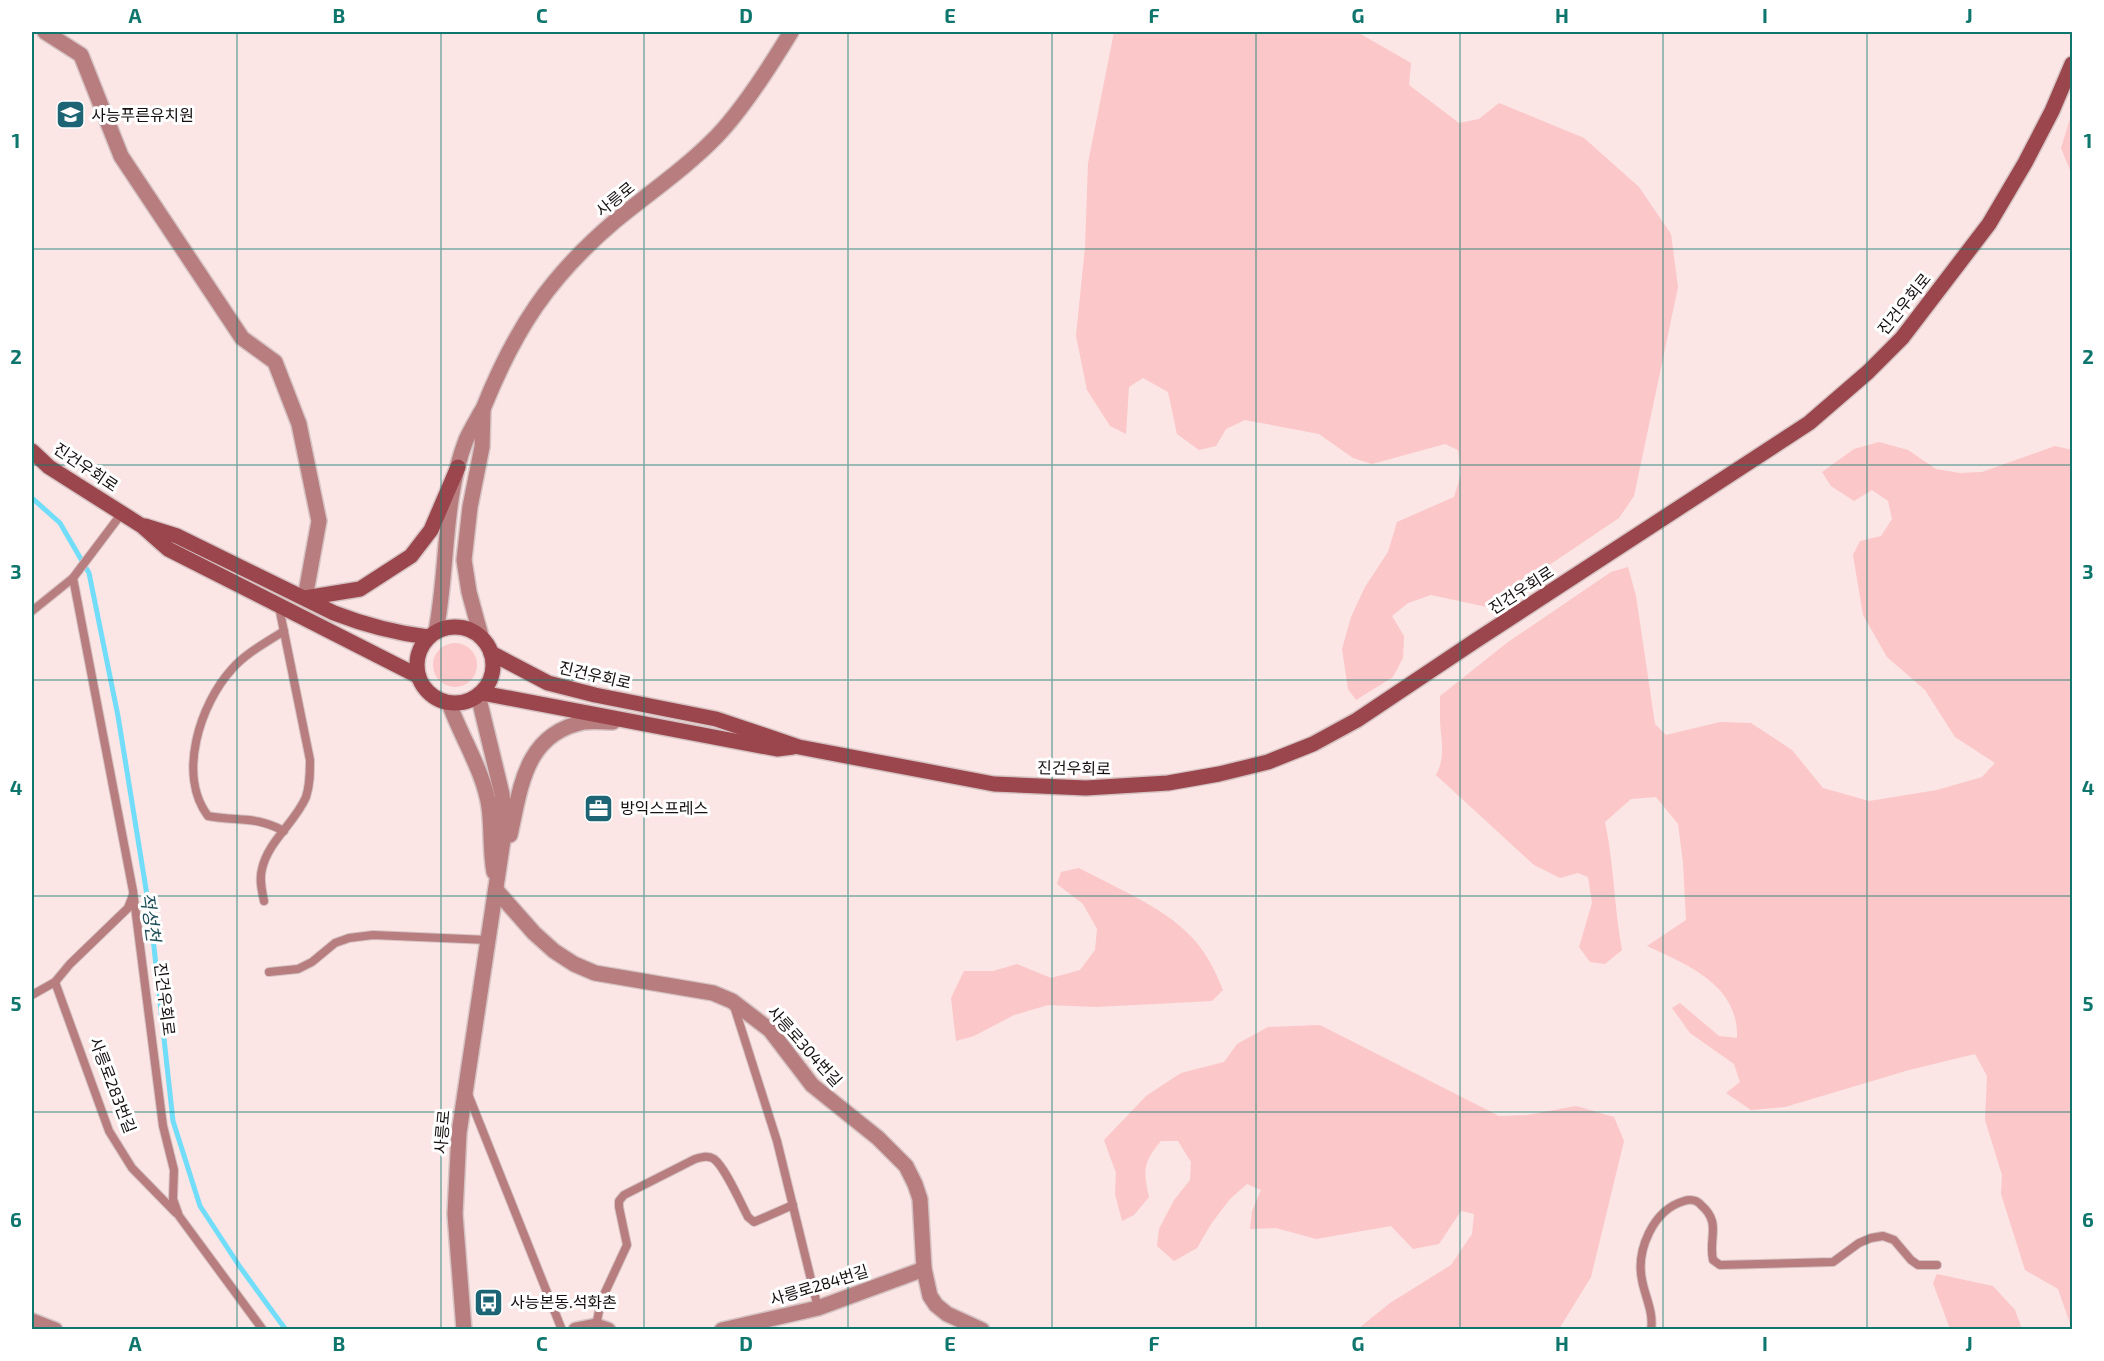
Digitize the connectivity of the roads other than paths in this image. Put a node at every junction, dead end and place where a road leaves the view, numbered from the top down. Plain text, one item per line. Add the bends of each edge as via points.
1 (45, 32) edge
2 (791, 32) edge
3 (2073, 64) edge
4 (483, 409) junction
5 (32, 451) edge
6 (458, 468) junction
7 (122, 513) junction
8 (142, 525) junction
9 (73, 578) junction
10 (304, 598) junction
11 (279, 606) junction
12 (32, 611) edge
13 (284, 631) junction
14 (432, 634) junction
15 (481, 636) junction
16 (492, 653) junction
17 (418, 676) junction
18 (480, 694) junction
19 (449, 703) junction
20 (632, 722) junction
21 (799, 747) junction
22 (284, 831) junction
23 (496, 890) junction
24 (134, 891) junction
25 (264, 902) dead end
26 (488, 940) junction
27 (269, 972) dead end
28 (55, 982) junction
29 (32, 995) edge
30 (732, 1001) junction
31 (465, 1086) junction
32 (793, 1205) junction
33 (179, 1216) junction
34 (1937, 1265) dead end
35 (924, 1269) junction
36 (818, 1308) junction
37 (32, 1321) edge
38 (602, 1328) edge
39 (56, 1329) edge
40 (263, 1329) edge
41 (464, 1329) edge
42 (562, 1329) edge
43 (576, 1329) edge
44 (722, 1329) edge
45 (982, 1329) edge
46 (1651, 1329) edge

1 - 10 street via 81,55 121,156 243,338 275,362 299,424 319,521
2 - 4 street, 사릉로 via 718,136 583,249 554,282 519,331
3 - 21 main road, 진건우회로 via 2047,122 1989,224 1902,338 1868,372 1809,423 1357,720 1313,744 1268,762 1168,783 1086,788 994,784
4 - 6 street, 사릉로 via 467,439
4 - 15 street, 사릉로 via 482,447 464,560
5 - 7 main road, 진건우회로 via 49,467
6 - 10 main road via 430,530 411,556 360,589
6 - 14 street, 사릉로 via 441,608
7 - 8 main road, 진건우회로
7 - 9 lane, 진건우회로
8 - 10 main road, 진건우회로 via 177,536
8 - 11 main road, 진건우회로 via 168,549
9 - 12 lane, 진건우회로
9 - 24 lane, 진건우회로
10 - 14 main road, 진건우회로 via 359,623 399,634
11 - 13 lane
11 - 17 main road, 진건우회로
13 - 22 lane via 310,760 310,784 305,798
13 - 22 lane via 232,668 222,681 197,734 192,778 199,805 208,816 254,819
14 - 15 main road via 454,626
14 - 17 main road via 420,648
15 - 16 main road
16 - 18 main road via 493,675
16 - 21 main road, 진건우회로 via 548,682 716,719
17 - 19 main road via 425,689
18 - 19 main road via 463,703
18 - 20 main road, 진건우회로
18 - 23 street, 사릉로 via 502,794 505,827
19 - 23 street, 사릉로 via 476,763 489,806
20 - 21 main road, 진건우회로 via 777,749
20 - 23 street via 586,722 566,728 542,744 527,765
22 - 25 lane via 269,850 262,869
23 - 26 street, 사릉로
23 - 30 street, 사릉로304번길 via 534,933 574,964 595,973 713,993
24 - 28 lane via 128,908
24 - 33 lane, 진건우회로 via 163,1126 174,1170 173,1199
26 - 27 lane via 374,935 349,938 298,969
26 - 31 street, 사릉로
28 - 29 lane
28 - 33 lane, 사릉로283번길 via 109,1131 132,1168
30 - 32 lane via 777,1141
30 - 35 street, 사릉로304번길 via 770,1030 812,1085 906,1166 920,1199
31 - 41 street, 사릉로 via 455,1214
31 - 42 lane
32 - 36 lane
32 - 38 lane via 754,1222 721,1167 704,1156 624,1195 619,1207 627,1245 601,1301
33 - 40 lane, 진건우회로
34 - 46 lane via 1918,1265 1894,1240 1883,1236 1859,1243 1833,1262 1720,1265 1711,1252 1712,1217 1698,1202 1688,1200 1664,1212 1648,1234 1642,1253 1640,1268
35 - 36 street, 사릉로284번길
35 - 45 street, 사릉로304번길 via 936,1305
36 - 44 street, 사릉로284번길
37 - 39 street
38 - 43 street

